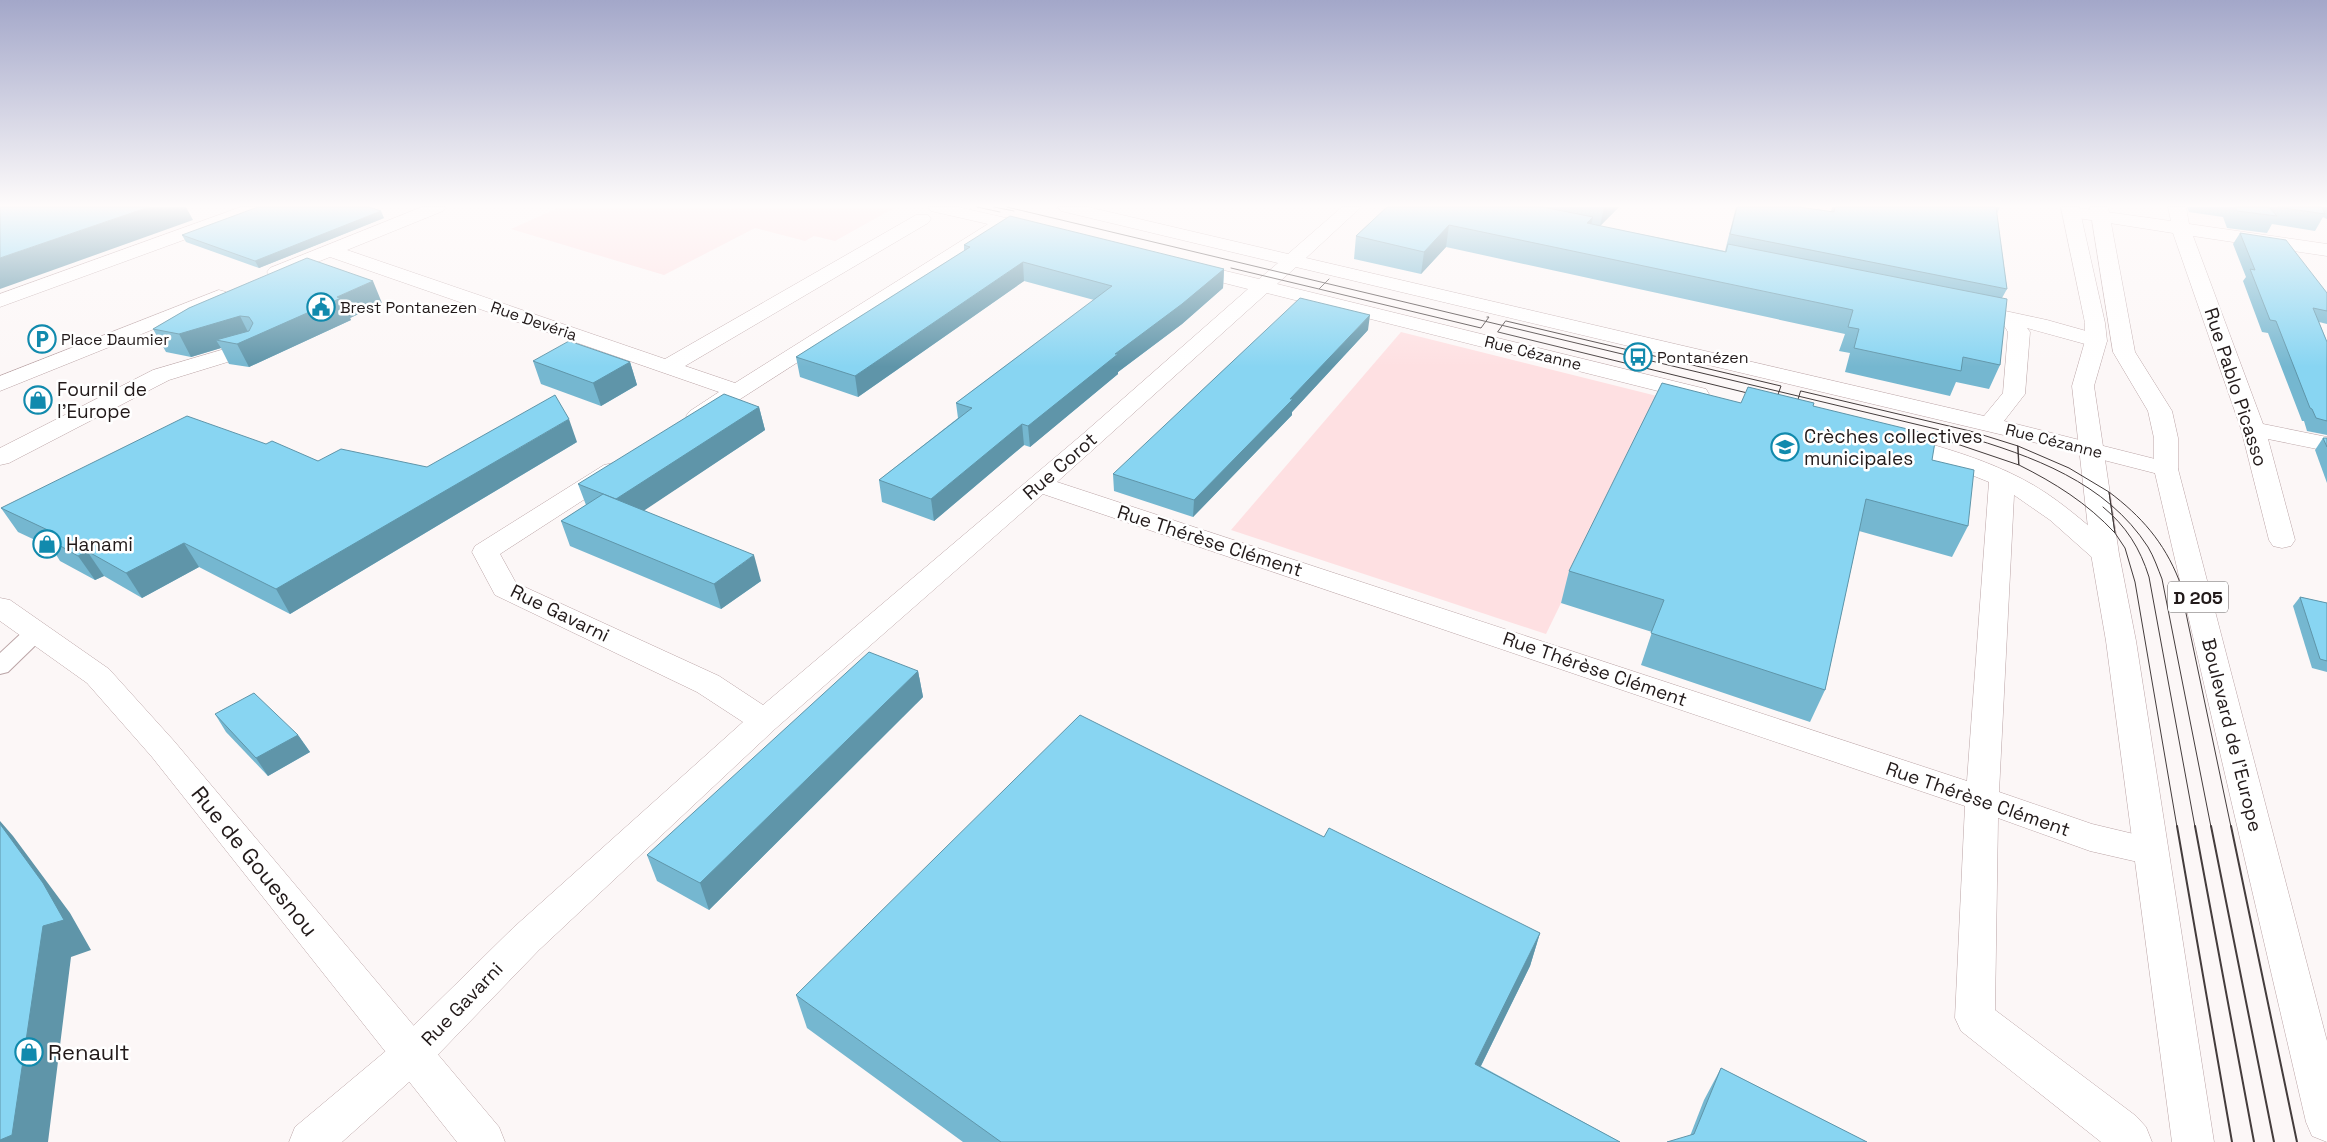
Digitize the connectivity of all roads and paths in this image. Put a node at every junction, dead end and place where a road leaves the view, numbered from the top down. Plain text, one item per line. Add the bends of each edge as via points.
1 (111, 260) edge
2 (307, 260) edge
3 (357, 260) edge
4 (849, 260) edge
5 (958, 260) edge
6 (1289, 260) edge
7 (2082, 260) edge
8 (2108, 260) edge
9 (2192, 260) edge
10 (1292, 261) junction
11 (1164, 262) edge
12 (260, 279) edge
13 (1265, 286) junction
14 (233, 290) edge
15 (0, 301) edge
16 (1950, 305) edge
17 (2009, 318) junction
18 (2096, 341) junction
19 (252, 347) edge
20 (667, 367) junction
21 (0, 384) edge
22 (737, 391) junction
23 (1718, 399) edge
24 (1988, 425) junction
25 (678, 429) edge
26 (2253, 429) junction
27 (1878, 439) edge
28 (2327, 444) edge
29 (2093, 451) junction
30 (636, 456) edge
31 (0, 458) edge
32 (2166, 469) junction
33 (2002, 479) junction
34 (1039, 484) junction
35 (2282, 540) dead end
36 (2105, 554) junction
37 (1, 610) edge
38 (36, 632) junction
39 (0, 666) edge
40 (764, 721) junction
41 (1982, 799) junction
42 (2151, 852) junction
43 (413, 1054) junction
44 (2327, 1122) edge
45 (310, 1142) edge
46 (484, 1142) edge
47 (2132, 1142) edge
48 (2193, 1142) edge

1 - 15 street
2 - 12 street
3 - 20 street, Rue Devéria
4 - 20 street
5 - 22 street
6 - 10 street, Rue Cézanne
7 - 18 street
8 - 32 street, Boulevard de l'Europe via 2124,352 2160,411 2166,438
9 - 26 street, Rue Pablo Picasso
10 - 13 street, Rue Corot
10 - 24 street, Rue Cézanne
11 - 13 street, Rue Cézanne
13 - 23 street, Rue Cézanne
13 - 34 street, Rue Corot
14 - 21 street
16 - 17 street
17 - 18 street
17 - 24 street via 2018,332 2014,394
18 - 29 street via 2082,386
19 - 31 street via 161,375
20 - 22 street, Rue Devéria
22 - 25 street
24 - 29 street, Rue Cézanne
26 - 28 street
26 - 35 street, Rue Pablo Picasso
27 - 33 street via 1945,455
29 - 32 street, Rue Cézanne
29 - 36 street
30 - 40 street, Rue Gavarni via 485,552 505,589 708,684
32 - 44 street, Boulevard de l'Europe / D 205
33 - 36 street via 2051,508
33 - 41 street
34 - 40 street, Rue Corot
34 - 41 street, Rue Thérèse Clément
36 - 42 street via 2121,641
37 - 38 street, Rue de Gouesnou
38 - 39 lane
38 - 43 street, Rue de Gouesnou via 98,676 163,748
40 - 43 street, Rue Gavarni via 526,939
41 - 42 street, Rue Thérèse Clément via 2090,837
41 - 47 street via 1975,1018
42 - 48 street
43 - 45 street, Rue Gavarni
43 - 46 street, Rue de Gouesnou

